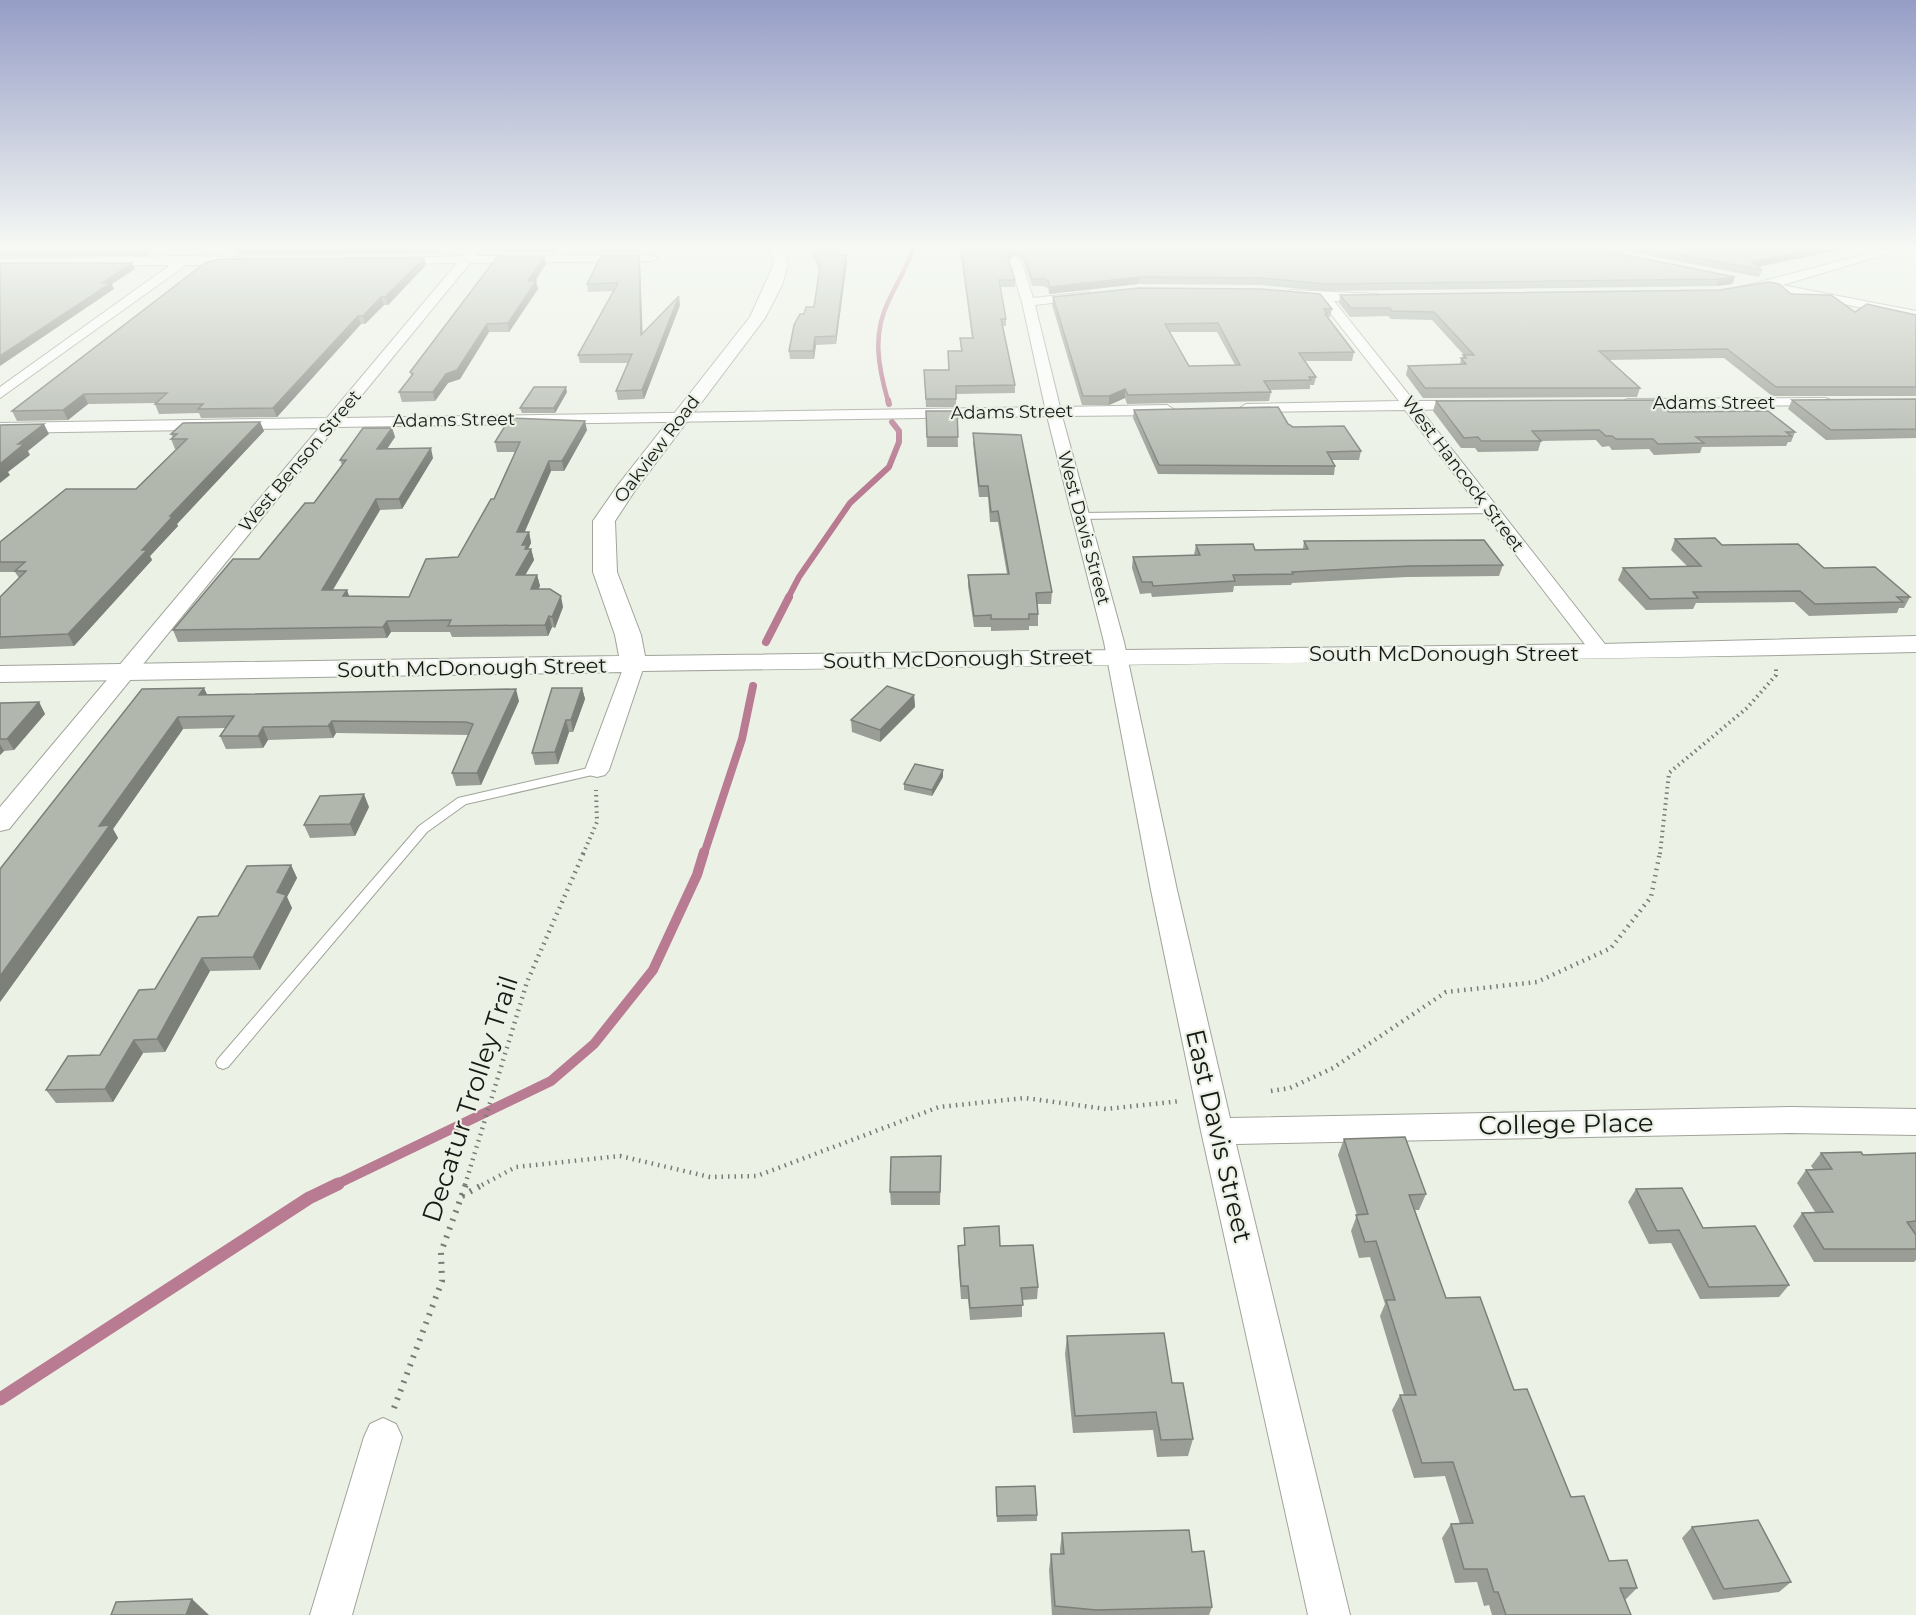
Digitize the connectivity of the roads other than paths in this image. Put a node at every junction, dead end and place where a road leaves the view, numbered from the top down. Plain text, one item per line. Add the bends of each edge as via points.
1 (97, 324) edge
2 (413, 324) edge
3 (752, 324) edge
4 (1033, 324) edge
5 (1346, 324) edge
6 (0, 394) edge
7 (1835, 402) edge
8 (1483, 404) edge
9 (1612, 404) edge
10 (1412, 405) junction
11 (1180, 410) edge
12 (1226, 410) edge
13 (1053, 411) junction
14 (680, 418) junction
15 (334, 421) junction
16 (0, 428) edge
17 (1490, 511) junction
18 (1080, 516) junction
19 (1916, 644) edge
20 (1601, 652) junction
21 (1116, 656) junction
22 (634, 666) junction
23 (123, 672) junction
24 (0, 674) edge
25 (596, 776) joint
26 (0, 823) edge
27 (223, 1063) dead end
28 (1916, 1122) edge
29 (1217, 1131) junction
30 (386, 1428) road end
31 (332, 1615) edge
32 (1329, 1615) edge

1 - 6 street
2 - 15 street, West Benson Street
3 - 14 street, Oakview Road
4 - 13 street, West Davis Street
5 - 10 street, West Hancock Street
7 - 9 street, Adams Street
8 - 10 street
10 - 12 street
10 - 17 street, West Hancock Street
11 - 13 street, Adams Street
13 - 14 street, Adams Street
13 - 18 street, West Davis Street
14 - 15 street, Adams Street
14 - 22 street, Oakview Road via 604,521 605,572 628,635
15 - 16 street, Adams Street
15 - 23 street, West Benson Street
17 - 18 lane
17 - 20 street, West Hancock Street
18 - 21 street, West Davis Street
19 - 20 street, South McDonough Street
20 - 21 street, South McDonough Street
21 - 22 street, South McDonough Street
21 - 29 street, East Davis Street
22 - 23 street, South McDonough Street
22 - 25 street
23 - 24 street, South McDonough Street
23 - 26 street, West Benson Street
25 - 27 lane via 462,801 423,829
28 - 29 street, College Place via 1790,1120
29 - 32 street, East Davis Street
30 - 31 street

